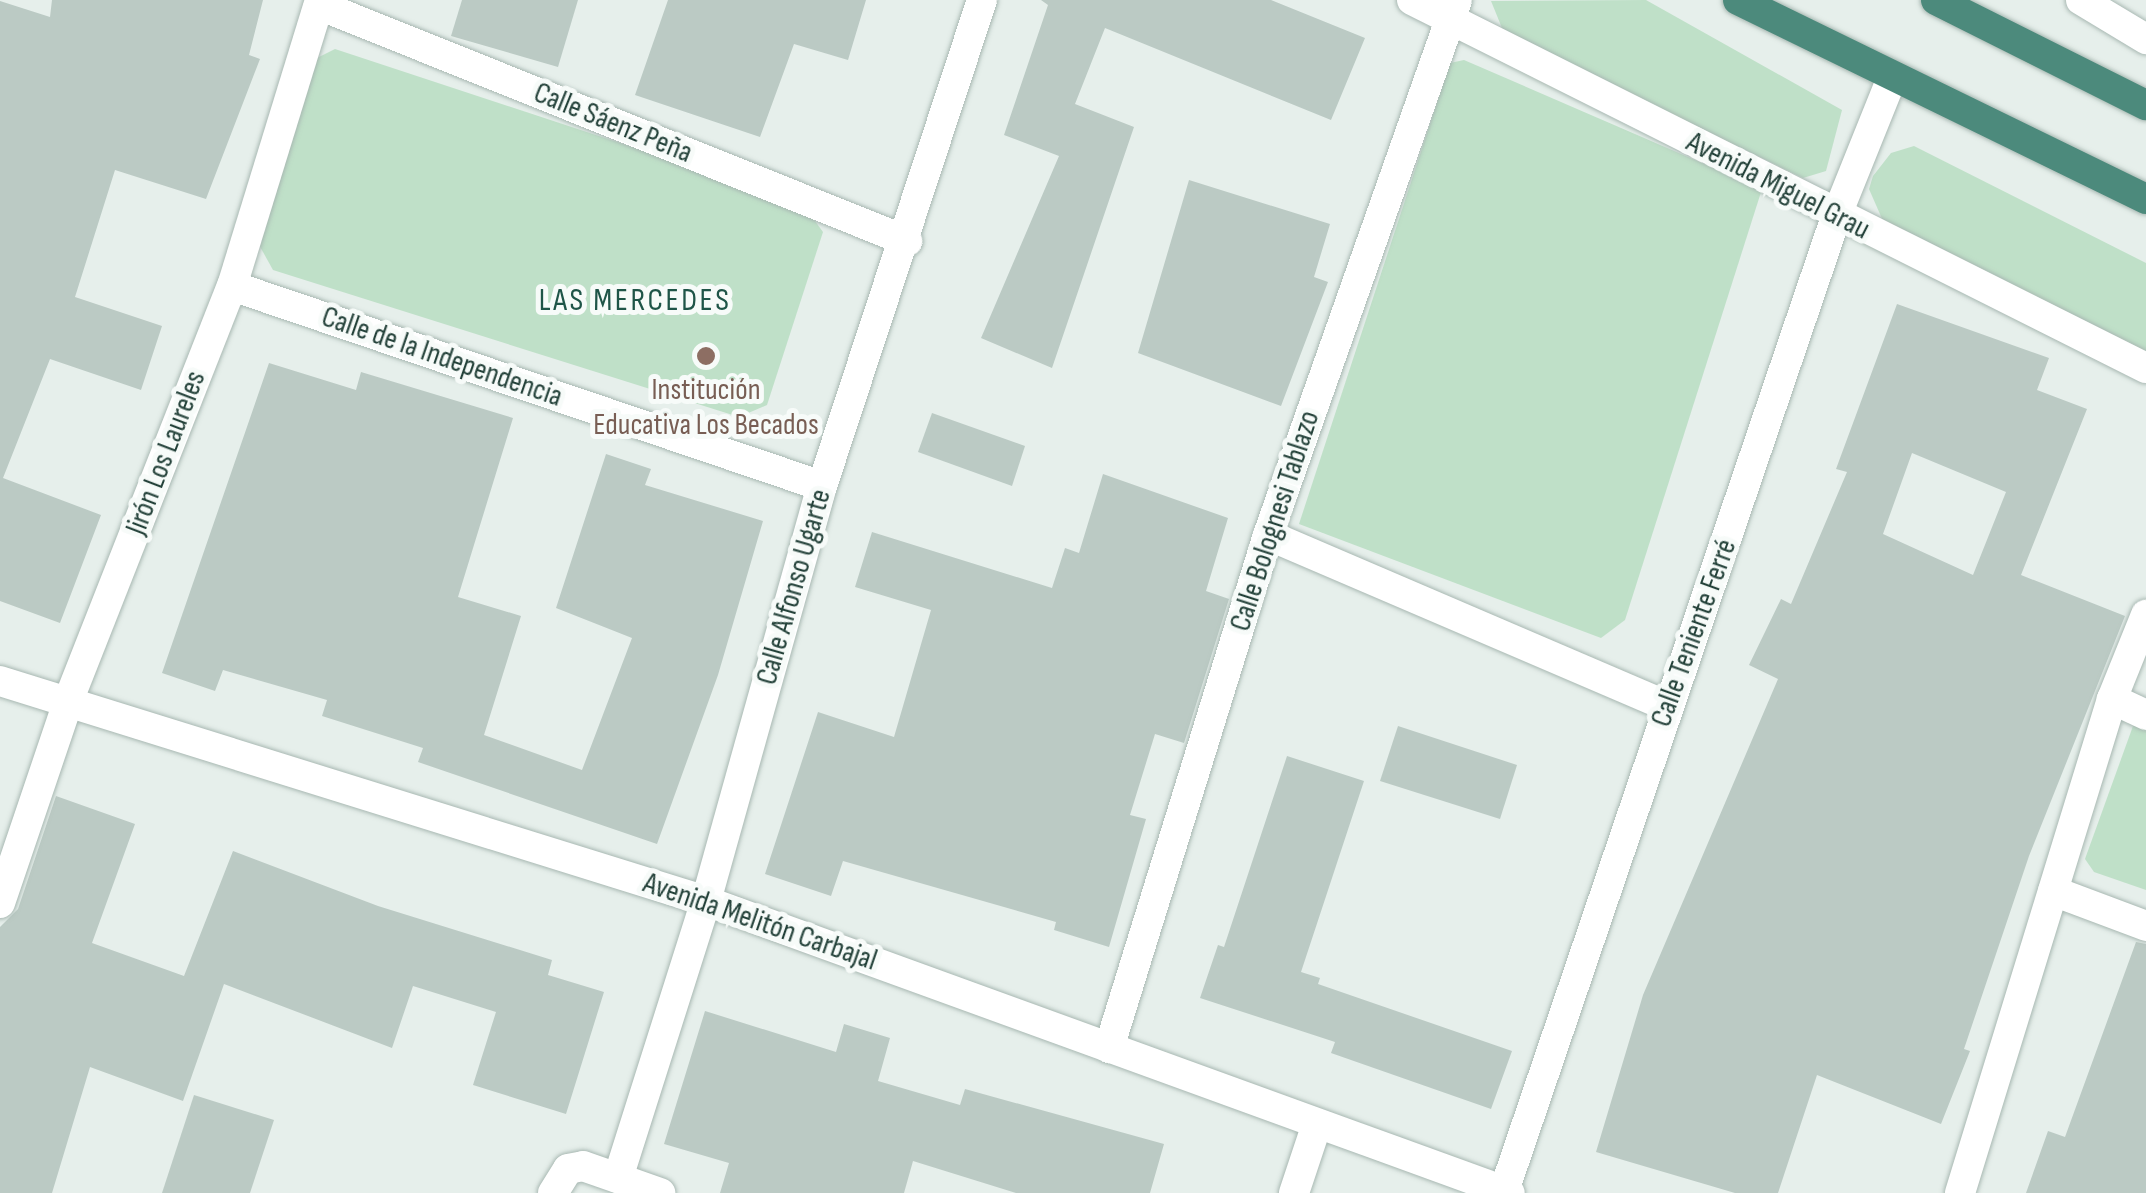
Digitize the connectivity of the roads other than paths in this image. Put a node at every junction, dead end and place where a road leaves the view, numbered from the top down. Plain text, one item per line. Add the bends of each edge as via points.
1 (982, 0) edge
2 (1412, 0) edge
3 (1738, 0) edge
4 (1936, 0) edge
5 (2081, 0) edge
6 (319, 2) edge
7 (1453, 8) edge
8 (2146, 38) edge
9 (1892, 78) junction
10 (2146, 106) edge
11 (2146, 199) edge
12 (1836, 217) junction
13 (906, 241) junction
14 (232, 286) junction
15 (2146, 368) edge
16 (822, 486) junction
17 (1268, 535) junction
18 (2146, 614) edge
19 (0, 681) edge
20 (69, 700) junction
21 (2112, 700) junction
22 (1667, 706) junction
23 (2146, 715) edge
24 (2053, 891) junction
25 (706, 901) junction
26 (0, 903) edge
27 (2146, 926) edge
28 (1110, 1048) junction
29 (1317, 1124) junction
30 (618, 1178) junction
31 (1507, 1192) edge
32 (552, 1193) edge
33 (660, 1193) edge
34 (1294, 1193) edge
35 (1960, 1193) edge

1 - 13 street, Calle Alfonso Ugarte
2 - 7 street, Avenida Miguel Grau
3 - 9 highway
4 - 10 highway
5 - 8 street
6 - 13 street, Calle Sáenz Peña
6 - 14 street, Jirón Los Laureles
7 - 12 street, Avenida Miguel Grau
7 - 17 street, Calle Bolognesi Tablazo
9 - 11 highway
9 - 12 street, Calle Teniente Ferré
12 - 15 street, Avenida Miguel Grau
12 - 22 street, Calle Teniente Ferré
13 - 16 street, Calle Alfonso Ugarte
14 - 16 street, Calle de la Independencia
14 - 20 street, Jirón Los Laureles
16 - 25 street, Calle Alfonso Ugarte
17 - 22 street
17 - 28 street, Calle Bolognesi Tablazo
18 - 21 street
19 - 20 street, Avenida Melitón Carbajal
20 - 25 street, Avenida Melitón Carbajal
20 - 26 street, Jirón Los Laureles
21 - 23 street
21 - 24 street
22 - 31 street, Calle Teniente Ferré
24 - 27 street
24 - 35 street
25 - 28 street, Avenida Melitón Carbajal
25 - 30 street, Calle Alfonso Ugarte
28 - 29 street, Avenida Melitón Carbajal
29 - 31 street, Avenida Melitón Carbajal
29 - 34 street
30 - 32 street via 584,1166 568,1170
30 - 33 street

